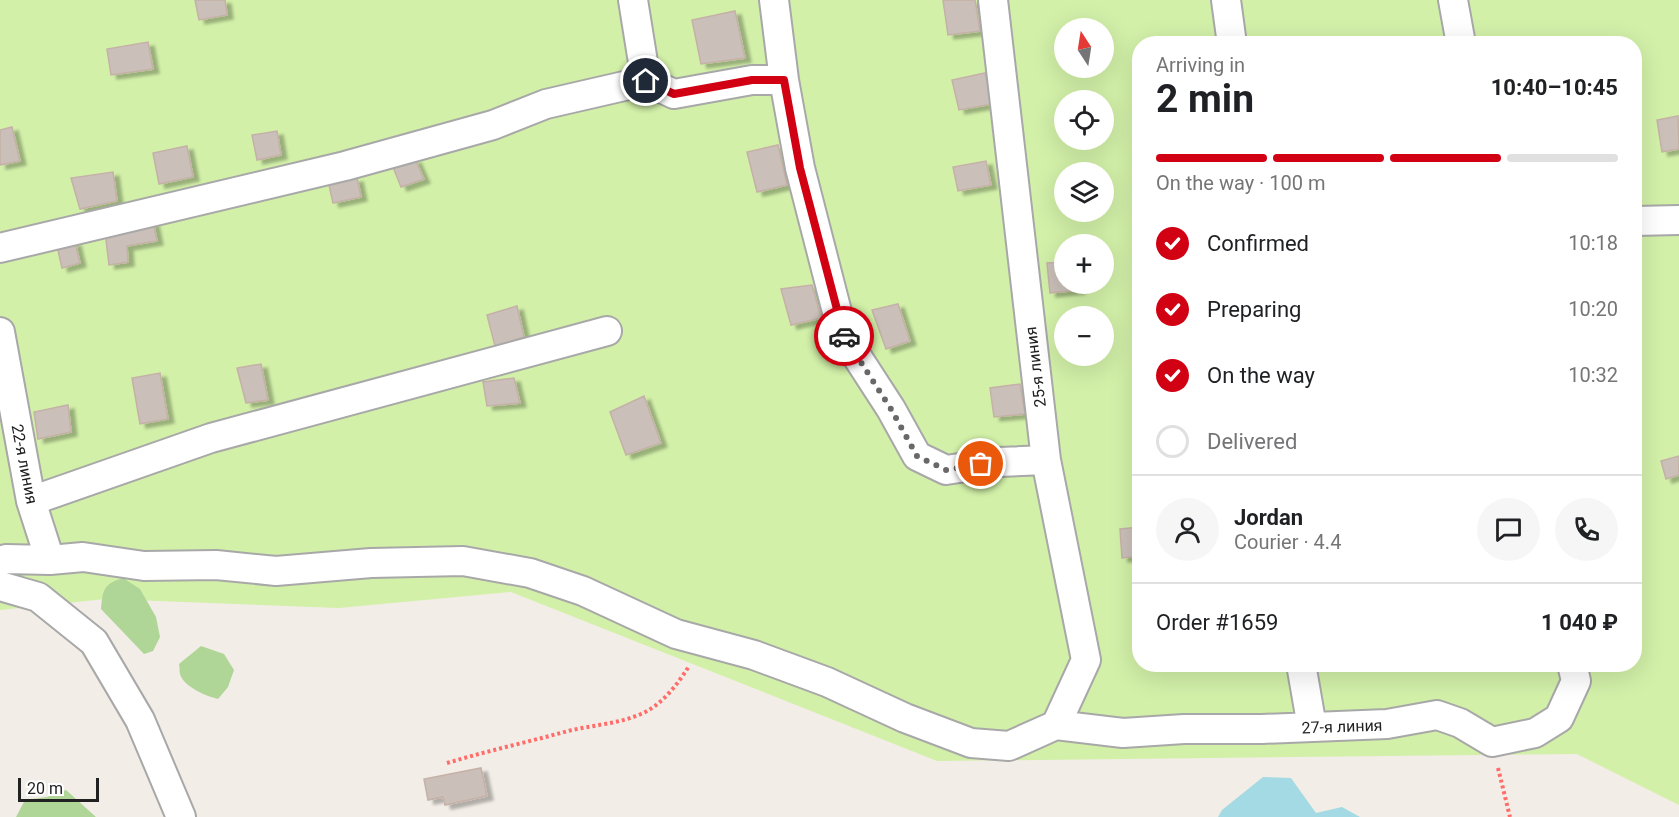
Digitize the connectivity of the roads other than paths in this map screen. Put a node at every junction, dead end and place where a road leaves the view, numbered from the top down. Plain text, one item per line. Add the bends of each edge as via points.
1 (633, 0) edge
2 (774, 0) edge
3 (993, 0) edge
4 (1226, 0) edge
5 (1453, 0) edge
6 (1231, 36) edge
7 (1460, 36) edge
8 (784, 80) junction
9 (646, 81) junction
10 (1679, 220) edge
11 (1642, 221) edge
12 (0, 248) edge
13 (607, 331) dead end
14 (0, 332) edge
15 (1046, 460) junction
16 (31, 501) junction
17 (50, 560) junction
18 (0, 561) edge
19 (0, 586) edge
20 (1302, 672) edge
21 (1573, 672) edge
22 (1056, 725) junction
23 (1312, 727) junction
24 (181, 817) edge

1 - 9 street
2 - 8 street
3 - 15 street, 25-я линия
4 - 6 street
5 - 7 street
8 - 9 street via 752,80 674,94
8 - 15 street via 800,168 843,335 917,456 946,470
9 - 12 street via 546,104 493,125 345,166
10 - 11 street
13 - 16 street via 211,438
14 - 16 street, 22-я линия
15 - 22 street, 25-я линия via 1086,660
16 - 17 street, 22-я линия
17 - 18 street
17 - 22 street via 83,557 144,566 216,565 276,571 463,561 530,573 583,591 676,634 754,655 971,743 1009,746
19 - 24 street via 38,597 94,642 140,720
20 - 23 street
21 - 23 street, 27-я линия via 1575,681 1559,718 1535,733 1492,742 1437,715 1387,724
22 - 23 street, 27-я линия via 1123,734

